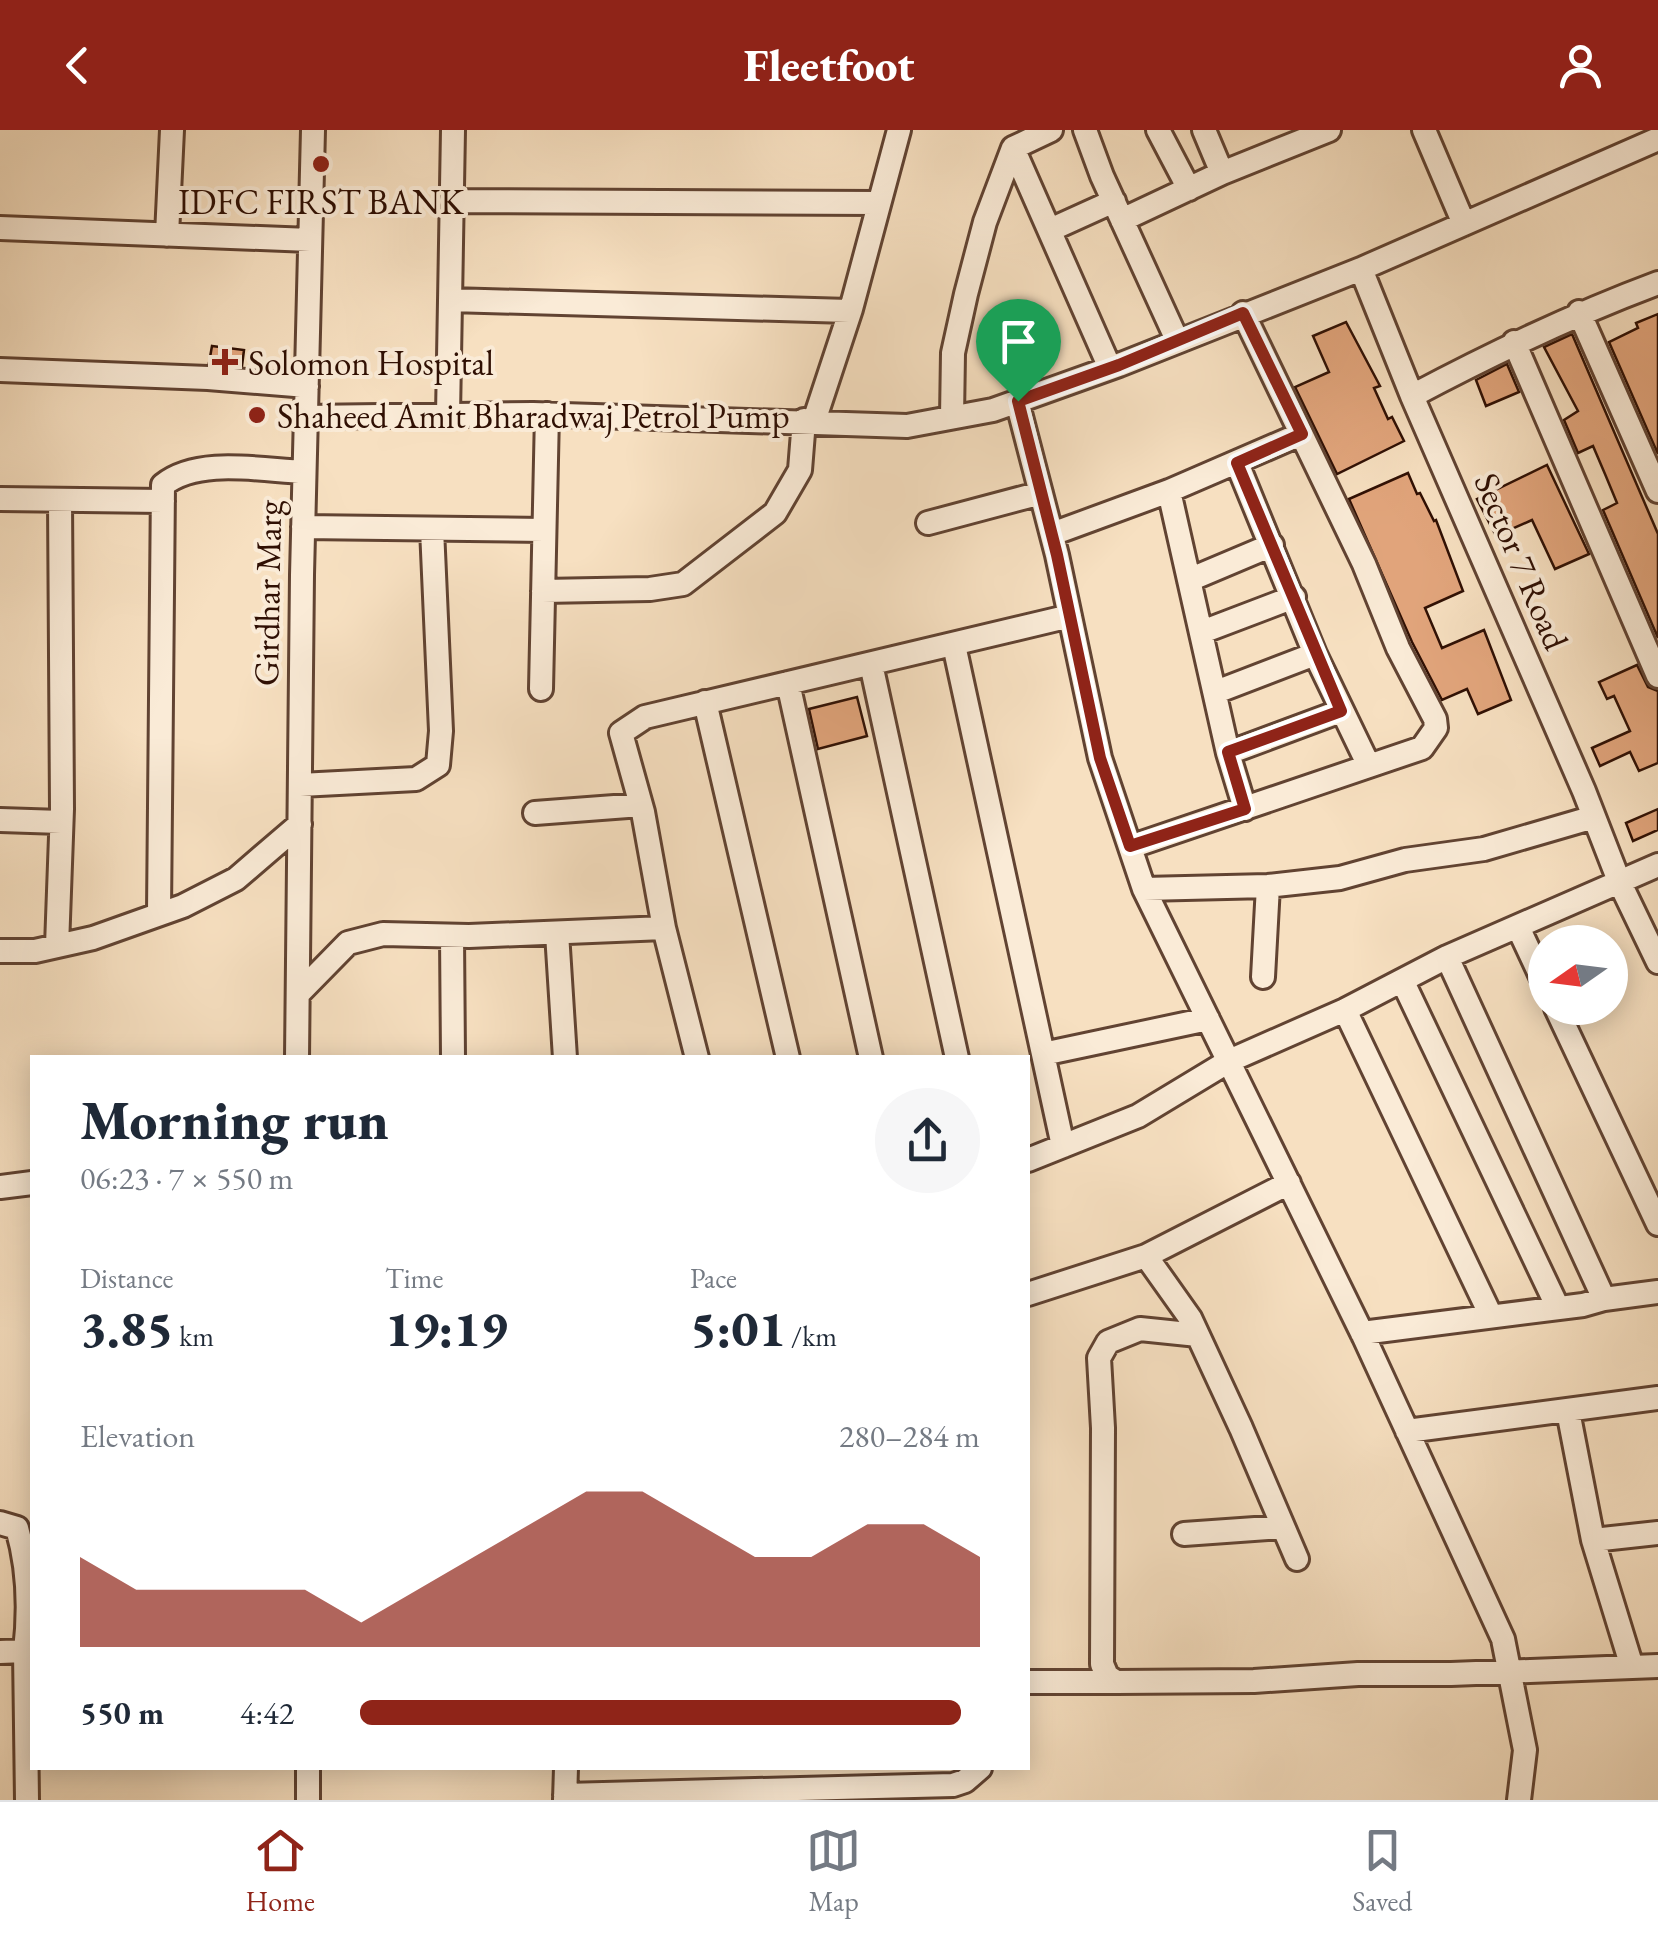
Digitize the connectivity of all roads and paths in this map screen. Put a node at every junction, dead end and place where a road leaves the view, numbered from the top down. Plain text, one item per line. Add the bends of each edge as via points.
1 (172, 130) edge
2 (313, 130) edge
3 (453, 130) edge
4 (899, 130) edge
5 (1051, 130) edge
6 (1085, 130) edge
7 (1158, 130) edge
8 (1204, 130) edge
9 (1329, 130) edge
10 (1424, 130) edge
11 (1286, 138) edge
12 (1658, 140) edge
13 (1013, 148) junction
14 (1222, 173) junction
15 (1190, 189) junction
16 (451, 201) junction
17 (878, 203) junction
18 (1118, 211) junction
19 (1464, 224) junction
20 (0, 228) edge
21 (1050, 230) junction
22 (167, 234) junction
23 (310, 240) junction
24 (1361, 269) junction
25 (1658, 283) edge
26 (450, 300) junction
27 (849, 311) junction
28 (1579, 312) junction
29 (1243, 313) junction
30 (1177, 340) junction
31 (1514, 342) junction
32 (1110, 368) junction
33 (0, 370) edge
34 (306, 386) junction
35 (1412, 396) junction
36 (1018, 401) junction
37 (547, 414) junction
38 (448, 415) junction
39 (306, 417) junction
40 (952, 417) junction
41 (809, 421) junction
42 (1302, 434) junction
43 (1237, 463) junction
44 (304, 472) junction
45 (1168, 491) junction
46 (1658, 491) edge
47 (1041, 493) junction
48 (0, 500) edge
49 (60, 500) junction
50 (163, 501) junction
51 (928, 524) dead end
52 (303, 528) junction
53 (432, 528) junction
54 (544, 530) junction
55 (1052, 534) junction
56 (1272, 545) junction
57 (1189, 580) junction
58 (543, 591) junction
59 (1294, 596) junction
60 (1070, 616) junction
61 (1202, 632) junction
62 (954, 644) junction
63 (1315, 654) junction
64 (871, 664) junction
65 (1658, 676) edge
66 (788, 682) junction
67 (542, 689) dead end
68 (1216, 692) junction
69 (705, 702) junction
70 (1341, 711) junction
71 (1228, 752) junction
72 (1369, 766) junction
73 (300, 785) junction
74 (641, 805) junction
75 (1245, 809) junction
76 (535, 813) dead end
77 (1594, 817) junction
78 (0, 820) edge
79 (61, 822) junction
80 (300, 835) junction
81 (1130, 846) junction
82 (1658, 865) edge
83 (1619, 881) junction
84 (1268, 886) junction
85 (1144, 889) junction
86 (160, 913) junction
87 (664, 928) junction
88 (1518, 928) junction
89 (558, 933) junction
90 (452, 936) junction
91 (56, 946) junction
92 (1528, 949) edge
93 (0, 951) edge
94 (1446, 956) junction
95 (1658, 962) edge
96 (1263, 978) dead end
97 (1403, 982) junction
98 (300, 984) junction
99 (1344, 1010) junction
100 (1208, 1019) junction
101 (1564, 1025) edge
102 (1043, 1054) junction
103 (298, 1055) edge
104 (453, 1055) edge
105 (565, 1055) edge
106 (697, 1055) edge
107 (787, 1055) edge
108 (870, 1055) edge
109 (955, 1055) edge
110 (1229, 1061) junction
111 (1063, 1146) junction
112 (1030, 1159) edge
113 (30, 1183) edge
114 (1289, 1184) junction
115 (0, 1187) edge
116 (1658, 1224) edge
117 (1146, 1256) junction
118 (1658, 1292) edge
119 (1030, 1293) edge
120 (1604, 1299) junction
121 (1558, 1308) junction
122 (1491, 1316) junction
123 (1362, 1333) junction
124 (1198, 1336) junction
125 (1658, 1398) edge
126 (1568, 1411) junction
127 (1407, 1430) junction
128 (0, 1523) edge
129 (1284, 1527) junction
130 (1658, 1532) edge
131 (1184, 1534) dead end
132 (1593, 1540) junction
133 (1297, 1559) dead end
134 (29, 1648) edge
135 (0, 1652) edge
136 (1658, 1666) edge
137 (1632, 1667) junction
138 (1510, 1671) junction
139 (1030, 1682) edge
140 (1116, 1682) junction
141 (308, 1770) edge
142 (566, 1770) edge
143 (977, 1771) edge
144 (565, 1797) edge
145 (28, 1800) edge
146 (308, 1800) edge
147 (977, 1800) edge
148 (1520, 1800) edge

1 - 22 street
2 - 23 street, Girdhar Marg
3 - 16 street
4 - 17 street
5 - 13 street
6 - 18 street
7 - 15 street
8 - 14 street
9 - 11 street
10 - 19 street
11 - 14 street
12 - 19 street
13 - 21 street
13 - 40 street via 985,222 952,353
14 - 15 street
15 - 18 street
16 - 17 street
16 - 26 street
17 - 27 street
18 - 21 street
18 - 30 street
19 - 24 street
20 - 22 street
21 - 32 street
22 - 23 street
23 - 34 street, Girdhar Marg
24 - 29 street
24 - 35 street, Sector 7 Road
25 - 28 street
26 - 27 street
26 - 38 street
27 - 41 street
28 - 31 street
28 - 46 street
29 - 30 street
29 - 42 street
30 - 32 street
31 - 35 street
31 - 65 street
32 - 36 street
33 - 34 street
34 - 39 street, Girdhar Marg
35 - 77 street, Sector 7 Road
36 - 40 street
36 - 47 street
37 - 38 street
37 - 41 street
37 - 54 street
38 - 39 street
39 - 44 street, Girdhar Marg
40 - 41 street via 906,426
41 - 58 street via 800,470 774,513 683,584
42 - 43 street
42 - 72 street via 1435,719 1422,748
43 - 45 street
43 - 56 street
44 - 50 street via 198,468 163,485
44 - 52 street, Girdhar Marg
45 - 55 street
45 - 57 street
47 - 51 street
47 - 55 street
48 - 49 street
49 - 50 street
49 - 79 street
50 - 86 street
52 - 53 street
52 - 73 street, Girdhar Marg
53 - 54 street
53 - 73 street via 438,766 416,779
54 - 58 street
55 - 60 street
56 - 57 street
56 - 59 street
57 - 61 street
58 - 67 street
59 - 61 street
59 - 63 street
60 - 62 street
60 - 81 street via 1100,758
61 - 68 street
62 - 64 street
62 - 102 street
63 - 68 street
63 - 70 street
64 - 66 street
64 - 109 street
66 - 69 street
66 - 108 street
68 - 71 street
69 - 74 street via 646,717 622,733
69 - 107 street
70 - 71 street
70 - 72 street
71 - 75 street
72 - 75 street
73 - 80 street, Girdhar Marg
74 - 76 street
74 - 87 street
75 - 81 street
77 - 83 street, Sector 7 Road
77 - 84 street via 1484,849
78 - 79 street
79 - 91 street
80 - 86 street via 236,879
80 - 98 street, Girdhar Marg
81 - 85 street
82 - 83 street
83 - 88 street
83 - 95 street, Sector 7 Road
84 - 85 street
84 - 96 street
85 - 100 street
86 - 91 street
87 - 89 street
87 - 106 street
88 - 92 street
88 - 94 street
89 - 90 street
89 - 105 street
90 - 98 street via 383,934 348,942
90 - 104 street
91 - 93 street
94 - 97 street
94 - 120 street
97 - 99 street
97 - 121 street
98 - 103 street, Girdhar Marg
99 - 110 street
99 - 122 street
100 - 102 street
100 - 110 street
101 - 116 street
102 - 111 street
110 - 111 street via 1138,1116
110 - 114 street
111 - 112 street
113 - 115 street
114 - 117 street
114 - 123 street
117 - 119 street
117 - 124 street
118 - 120 street
120 - 121 street
121 - 122 street
122 - 123 street
123 - 127 street
124 - 129 street
124 - 140 street via 1140,1329 1108,1342 1099,1358 1102,1664
125 - 126 street
126 - 127 street
126 - 132 street
127 - 138 street via 1503,1640
128 - 134 street via 17,1528 26,1556
129 - 131 street
129 - 133 street
130 - 132 street
132 - 137 street
134 - 135 street
134 - 145 street
136 - 137 street
137 - 138 street
138 - 140 street
138 - 148 street via 1526,1750
139 - 140 street
141 - 146 street
142 - 144 street
143 - 144 street via 953,1784
143 - 147 street

